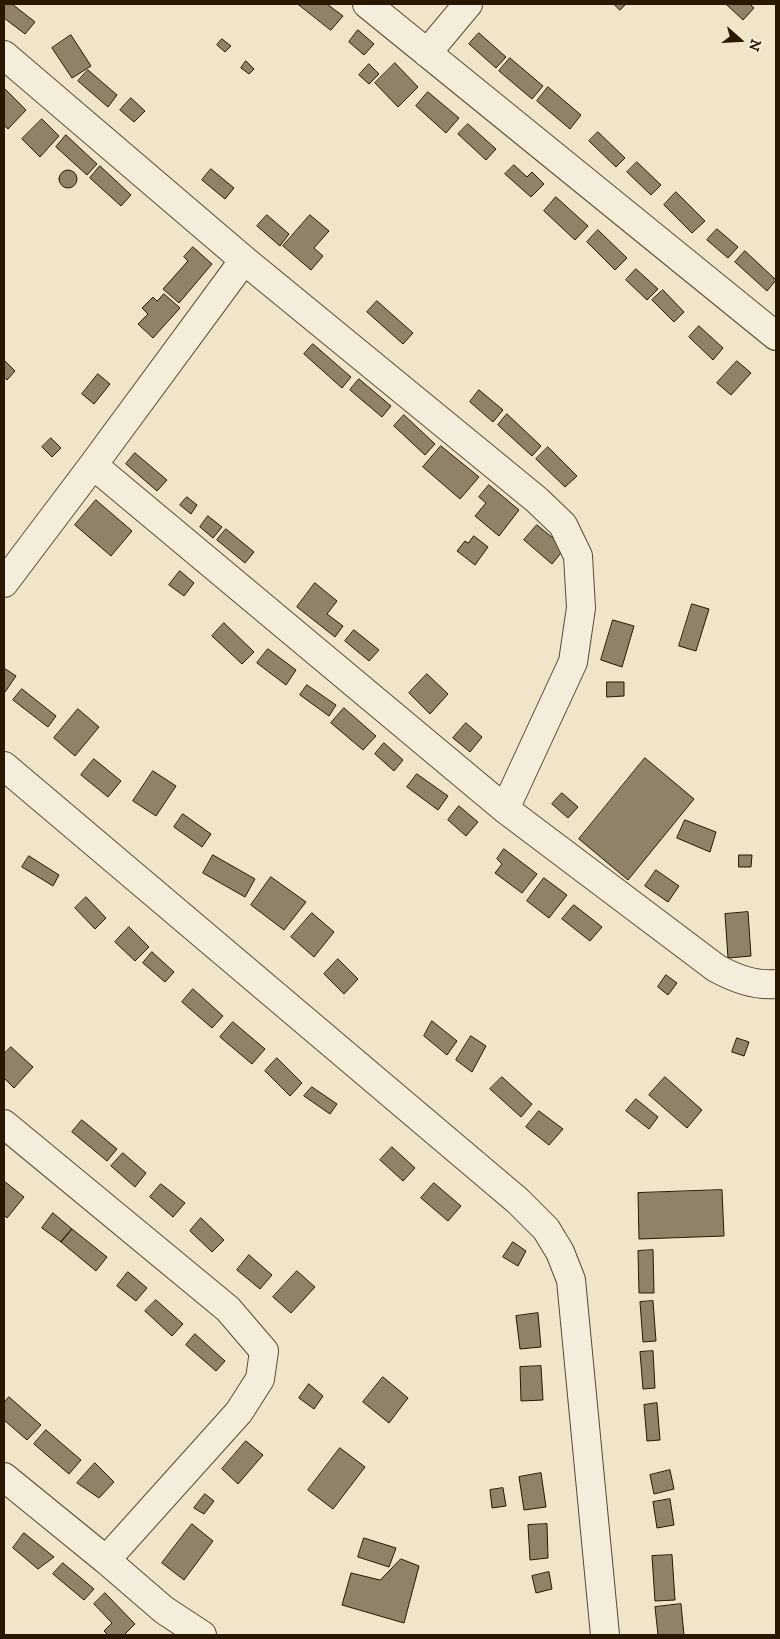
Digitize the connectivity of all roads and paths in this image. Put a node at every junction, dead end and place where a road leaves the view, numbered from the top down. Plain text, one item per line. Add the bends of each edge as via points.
1 (367, 4) edge
2 (468, 4) edge
3 (427, 53) junction
4 (4, 55) edge
5 (244, 260) junction
6 (776, 336) edge
7 (93, 465) junction
8 (4, 583) edge
9 (4, 766) edge
10 (505, 808) junction
11 (776, 984) edge
12 (4, 1124) edge
13 (4, 1477) edge
14 (106, 1560) junction
15 (202, 1635) edge
16 (604, 1635) edge

1 - 3 street
2 - 3 street
3 - 6 street
4 - 5 street
5 - 7 street
5 - 10 street via 537,500 563,526 578,556 581,608 573,662
7 - 8 street
7 - 10 street
9 - 16 street via 518,1201 546,1229 571,1280
10 - 11 street via 716,968 752,983
12 - 14 street via 228,1309 264,1351 260,1379 239,1412
13 - 14 street
14 - 15 street via 164,1610

